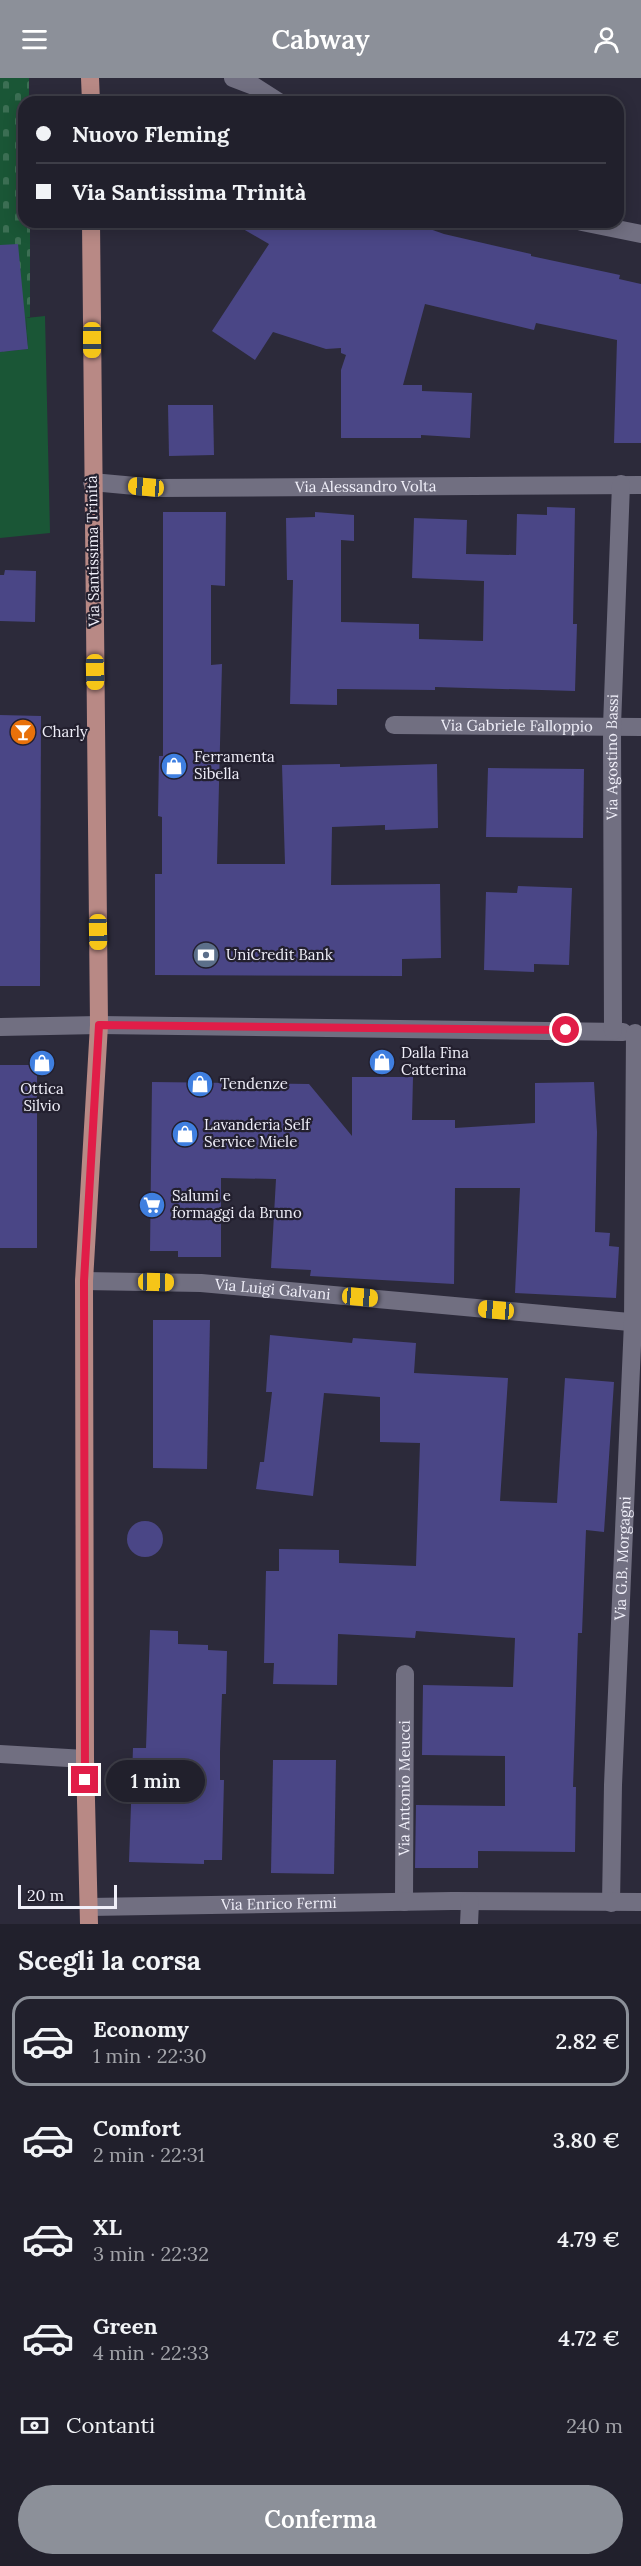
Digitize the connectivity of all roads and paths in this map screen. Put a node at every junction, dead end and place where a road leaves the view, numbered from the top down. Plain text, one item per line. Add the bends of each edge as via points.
1 (90, 78) edge
2 (233, 78) edge
3 (91, 96) edge
4 (270, 96) edge
5 (91, 228) edge
6 (612, 228) edge
7 (641, 234) edge
8 (92, 482) junction
9 (621, 484) junction
10 (641, 485) edge
11 (394, 725) dead end
12 (612, 726) junction
13 (641, 727) edge
14 (99, 1025) junction
15 (0, 1027) edge
16 (613, 1031) junction
17 (638, 1033) edge
18 (84, 1281) junction
19 (637, 1322) edge
20 (405, 1674) dead end
21 (0, 1754) edge
22 (85, 1759) junction
23 (404, 1902) junction
24 (470, 1902) junction
25 (641, 1902) edge
26 (611, 1903) junction
27 (89, 1916) edge
28 (469, 1924) edge

1 - 3 main road
2 - 4 street
5 - 8 main road, Via Santissima Trinità
6 - 7 street
8 - 9 street, Via Alessandro Volta via 157,488
8 - 14 main road, Via Santissima Trinità
9 - 10 street, Via Alessandro Volta
9 - 12 street, Via Agostino Bassi
11 - 12 street, Via Gabriele Falloppio
12 - 13 street, Via Gabriele Falloppio
12 - 16 street, Via Agostino Bassi
14 - 15 street
14 - 16 street
14 - 18 main road, Via Santissima Trinità
16 - 17 street
17 - 19 street, Via G.B. Morgagni
18 - 19 street, Via Luigi Galvani via 201,1283
18 - 22 main road, Via Santissima Trinità
19 - 26 street, Via G.B. Morgagni via 613,1785
20 - 23 street, Via Antonio Meucci
21 - 22 street
22 - 27 main road, Via Santissima Trinità
23 - 24 street, Via Enrico Fermi
23 - 27 street, Via Enrico Fermi
24 - 26 street, Via Enrico Fermi
24 - 28 street
25 - 26 street, Via Enrico Fermi

